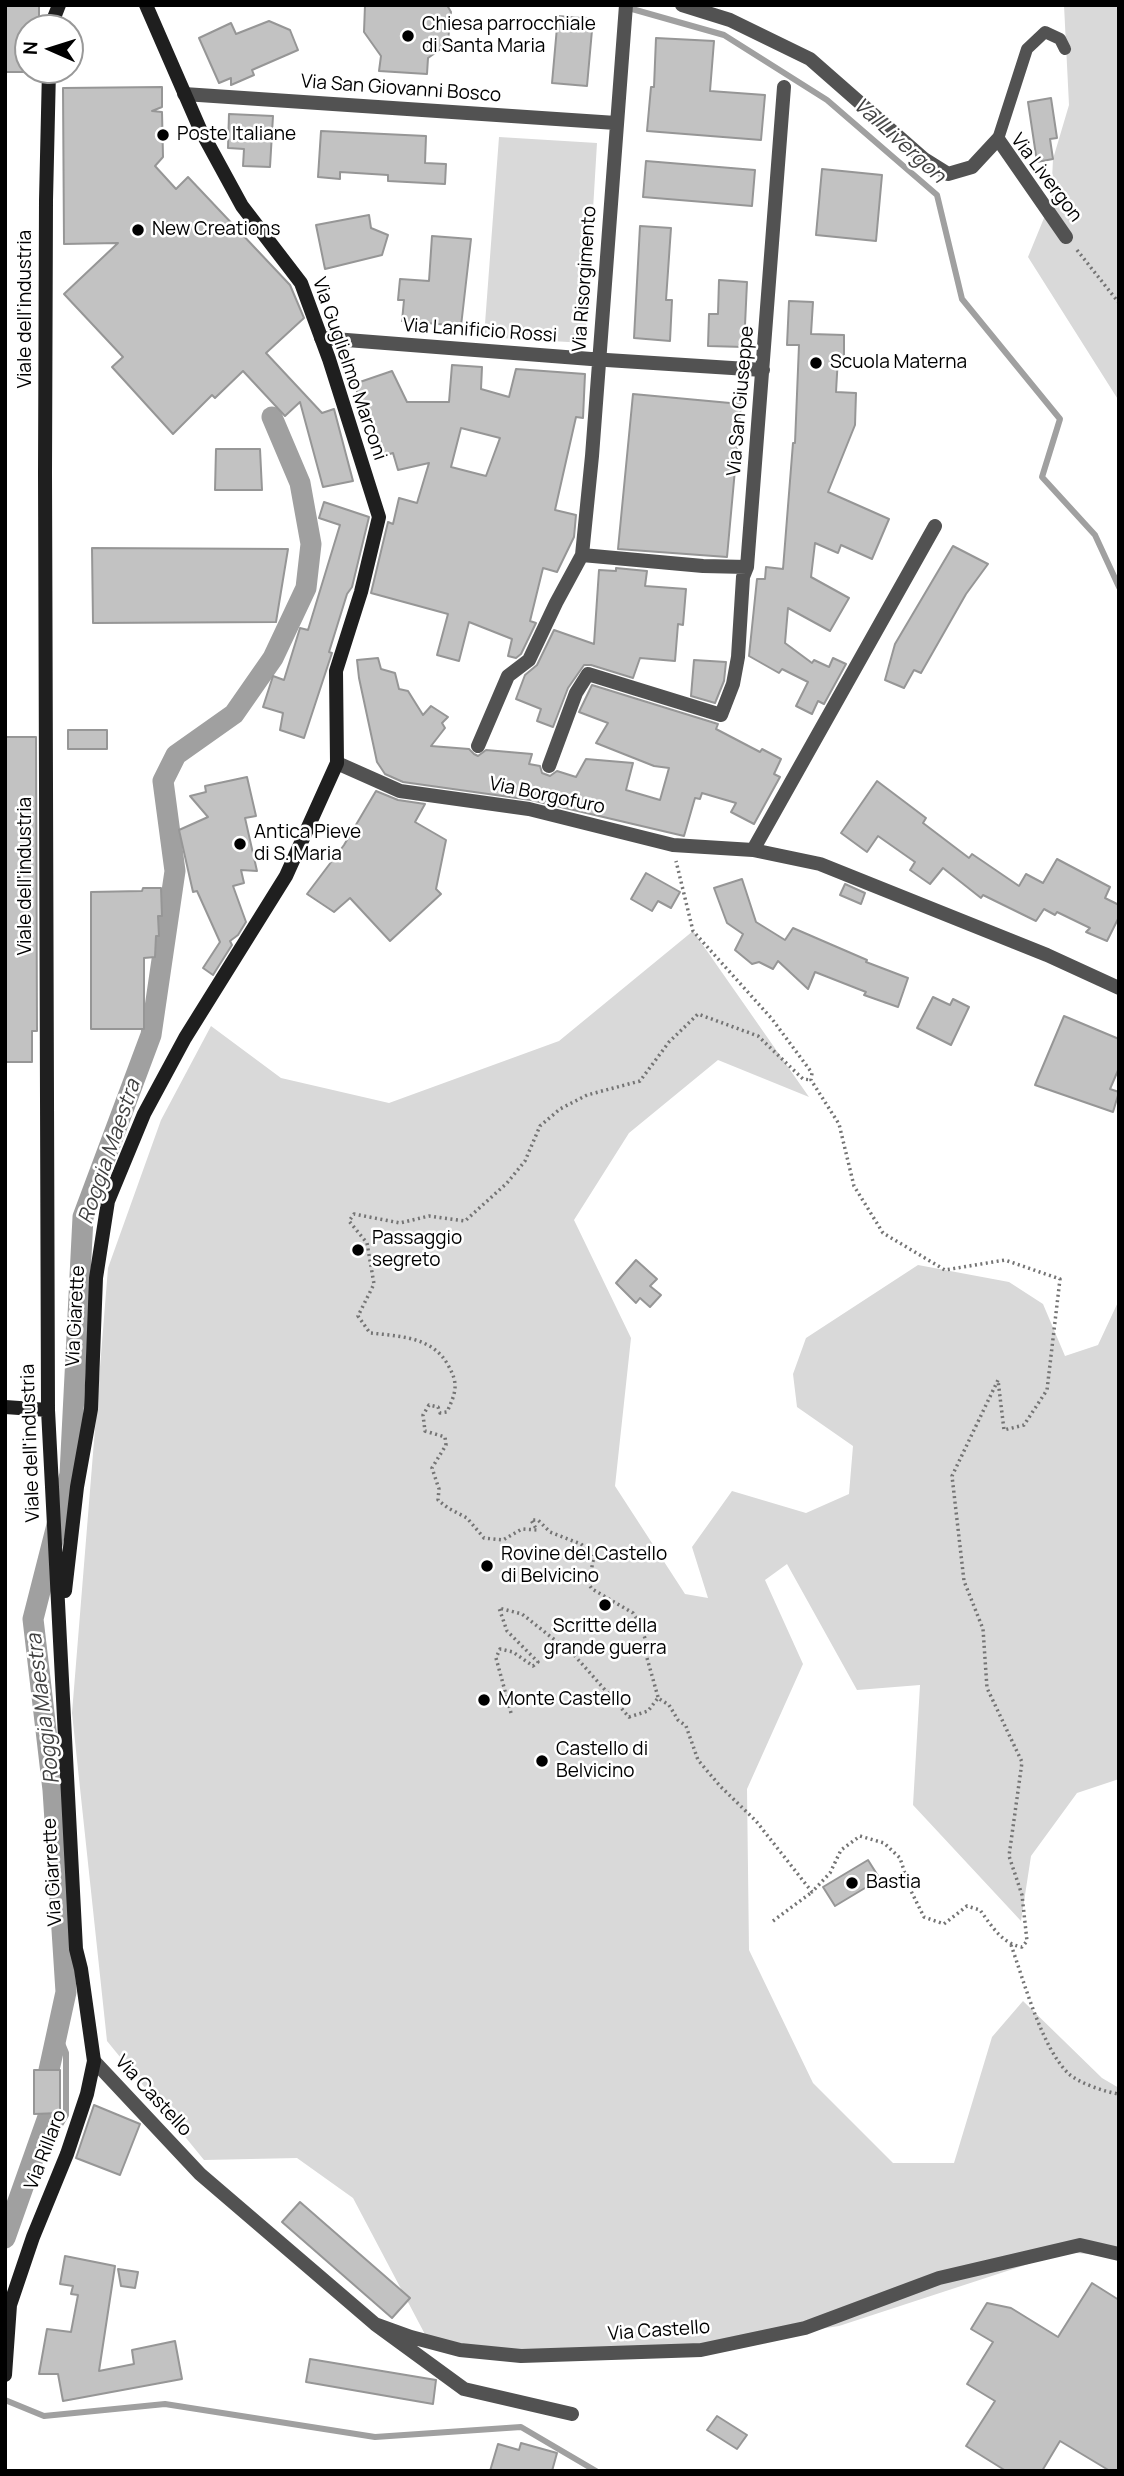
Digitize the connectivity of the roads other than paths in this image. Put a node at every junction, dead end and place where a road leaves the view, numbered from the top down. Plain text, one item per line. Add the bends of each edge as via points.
1 (135, 5) edge
2 (626, 5) edge
3 (682, 5) edge
4 (148, 12) edge
5 (1065, 48) dead end
6 (49, 84) edge
7 (784, 87) dead end
8 (184, 93) junction
9 (616, 124) junction
10 (998, 139) junction
11 (1066, 237) road end
12 (321, 338) junction
13 (598, 360) junction
14 (763, 370) junction
15 (935, 526) dead end
16 (582, 555) junction
17 (747, 567) junction
18 (478, 746) dead end
19 (337, 762) junction
20 (549, 766) dead end
21 (753, 850) junction
22 (1119, 988) edge
23 (5, 1407) edge
24 (48, 1410) junction
25 (60, 1634) junction
26 (62, 1681) joint
27 (94, 2061) junction
28 (1119, 2254) edge
29 (375, 2324) junction
30 (5, 2375) edge
31 (572, 2414) dead end

1 - 4 street, Via Guglielmo Marconi
2 - 9 street, Via Risorgimento
3 - 10 street, Via Livergon via 730,20 810,59 947,174 972,167
4 - 8 street, Via Guglielmo Marconi
5 - 10 lane via 1060,39 1045,32 1027,49
6 - 24 street, Viale dell'industria via 45,390
7 - 14 street, Via San Giuseppe
8 - 9 street, Via San Giovanni Bosco
8 - 12 street, Via Guglielmo Marconi via 242,206 301,283
9 - 13 street, Via Risorgimento
10 - 11 street, Via Livergon
12 - 13 street, Via Lanificio Rossi
12 - 19 street, Via Guglielmo Marconi via 379,517 336,671
13 - 14 street, Via Lanificio Rossi
13 - 16 street, Via Risorgimento
14 - 17 street, Via San Giuseppe
15 - 21 street
16 - 17 street
16 - 18 street via 529,660 508,676
17 - 20 street, Via San Giuseppe via 738,657 720,715 588,674 576,693
19 - 21 street, Via Borgofuro via 400,791 530,809 673,845
19 - 25 street, Via Giarette via 286,876 185,1038 144,1114 108,1201 96,1278 91,1409
21 - 22 street, Via Borgofuro via 820,864
23 - 24 street
24 - 25 street, Viale dell'industria
25 - 26 street, Viale dell'industria
26 - 27 street, Via Giarrette via 76,1950
27 - 29 street, Via Castello via 200,2174
27 - 30 street, Via Rillaro via 67,2154 10,2305
28 - 29 street, Via Castello via 1080,2245 939,2278 806,2328 701,2350 522,2356 460,2350
29 - 31 street, Via Castello via 464,2389

